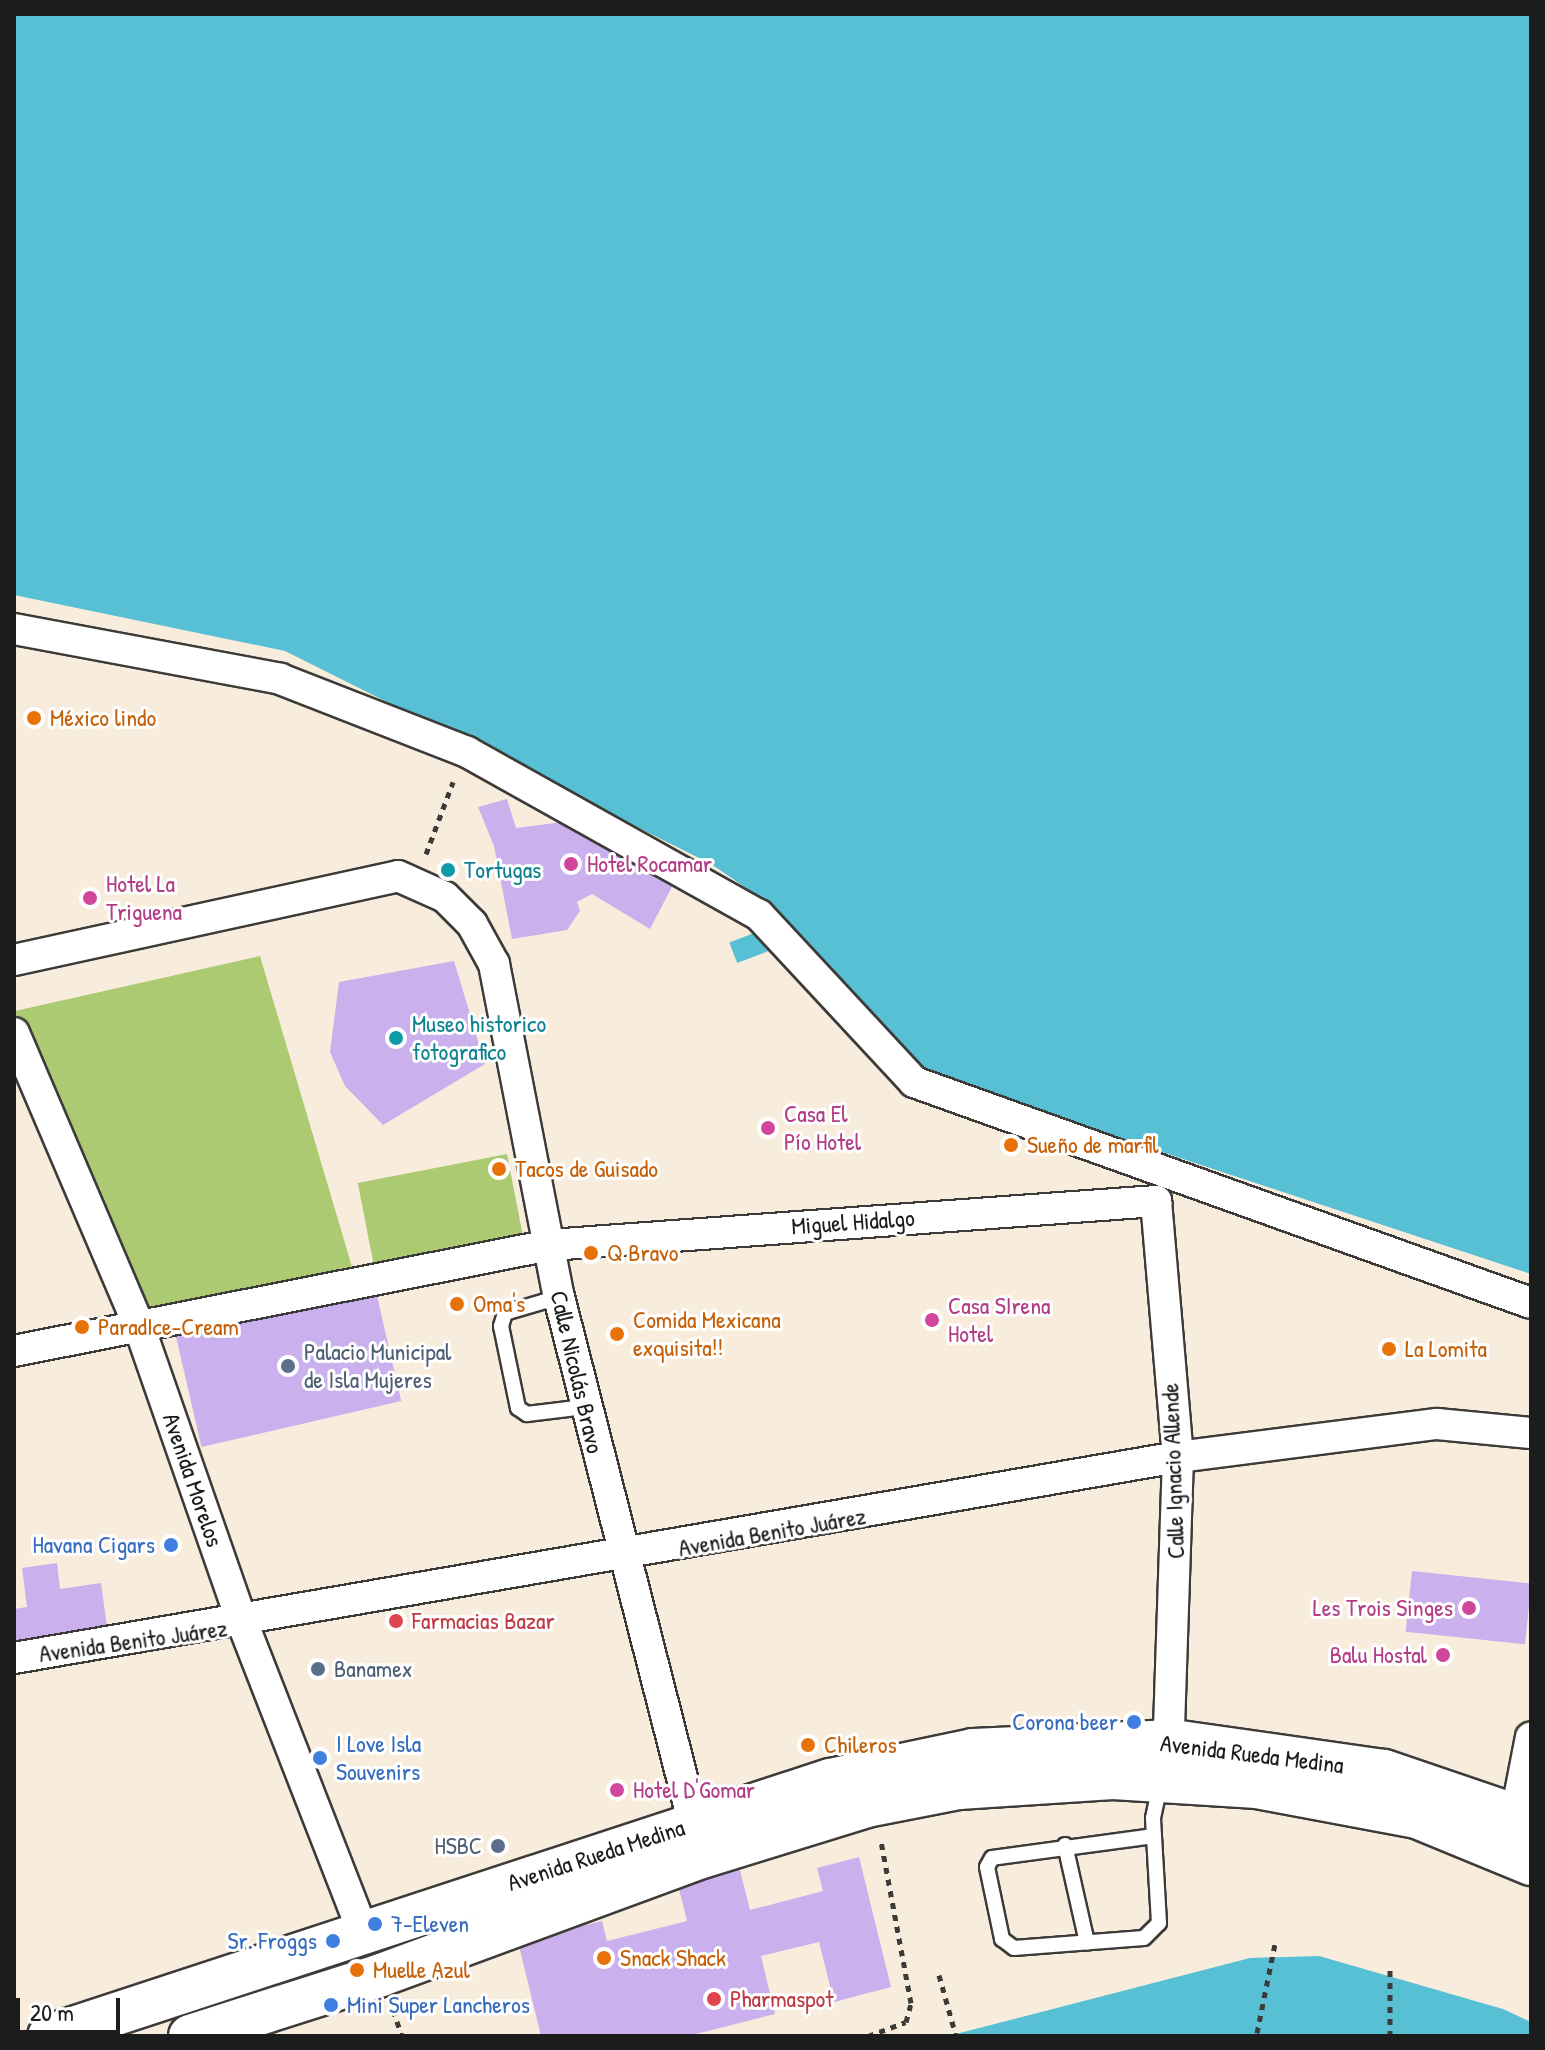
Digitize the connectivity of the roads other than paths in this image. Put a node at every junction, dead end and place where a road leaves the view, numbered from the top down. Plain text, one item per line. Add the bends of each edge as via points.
1 (14, 629) edge
2 (14, 960) edge
3 (14, 1033) edge
4 (1156, 1201) joint
5 (550, 1245) junction
6 (559, 1297) junction
7 (1531, 1303) edge
8 (139, 1326) junction
9 (14, 1351) edge
10 (585, 1407) junction
11 (1531, 1433) edge
12 (1178, 1457) junction
13 (621, 1559) junction
14 (243, 1624) junction
15 (14, 1658) edge
16 (1531, 1737) edge
17 (1167, 1760) junction
18 (1524, 1817) edge
19 (1154, 1836) junction
20 (698, 1840) junction
21 (1065, 1845) junction
22 (1531, 1864) edge
23 (363, 1931) junction
24 (1087, 1943) junction
25 (49, 2036) edge
26 (190, 2036) edge

1 - 7 street via 280,679 467,752 759,915 914,1082 1242,1205 1439,1265
2 - 5 street, Calle Nicolás Bravo via 398,876 433,890 472,924 494,964
3 - 8 street, Avenida Morelos
4 - 5 street, Miguel Hidalgo
4 - 12 street, Calle Ignacio Allende
5 - 6 street, Calle Nicolás Bravo
5 - 8 street, Miguel Hidalgo
6 - 10 street, Calle Nicolás Bravo
6 - 10 lane via 505,1313 501,1326 518,1408 527,1414
8 - 9 street
8 - 14 street, Avenida Morelos
10 - 13 street, Calle Nicolás Bravo
11 - 12 street, Avenida Benito Juárez via 1437,1424
12 - 13 street, Avenida Benito Juárez
12 - 17 street, Calle Ignacio Allende
13 - 14 street, Avenida Benito Juárez
13 - 20 street, Calle Nicolás Bravo
14 - 15 street, Avenida Benito Juárez
14 - 23 street, Avenida Morelos
16 - 18 street
17 - 18 street, Avenida Rueda Medina via 1384,1771
17 - 19 lane
17 - 20 street, Avenida Rueda Medina via 874,1805
17 - 20 street, Avenida Rueda Medina via 1036,1745 918,1759
17 - 22 street, Avenida Rueda Medina via 1257,1787 1417,1817
19 - 21 lane
19 - 24 lane via 1159,1923 1144,1938
20 - 23 street, Avenida Rueda Medina
20 - 26 street, Avenida Rueda Medina via 381,1975
21 - 24 lane
21 - 24 lane via 992,1858 987,1867 1002,1939 1014,1948
23 - 25 street, Avenida Rueda Medina

